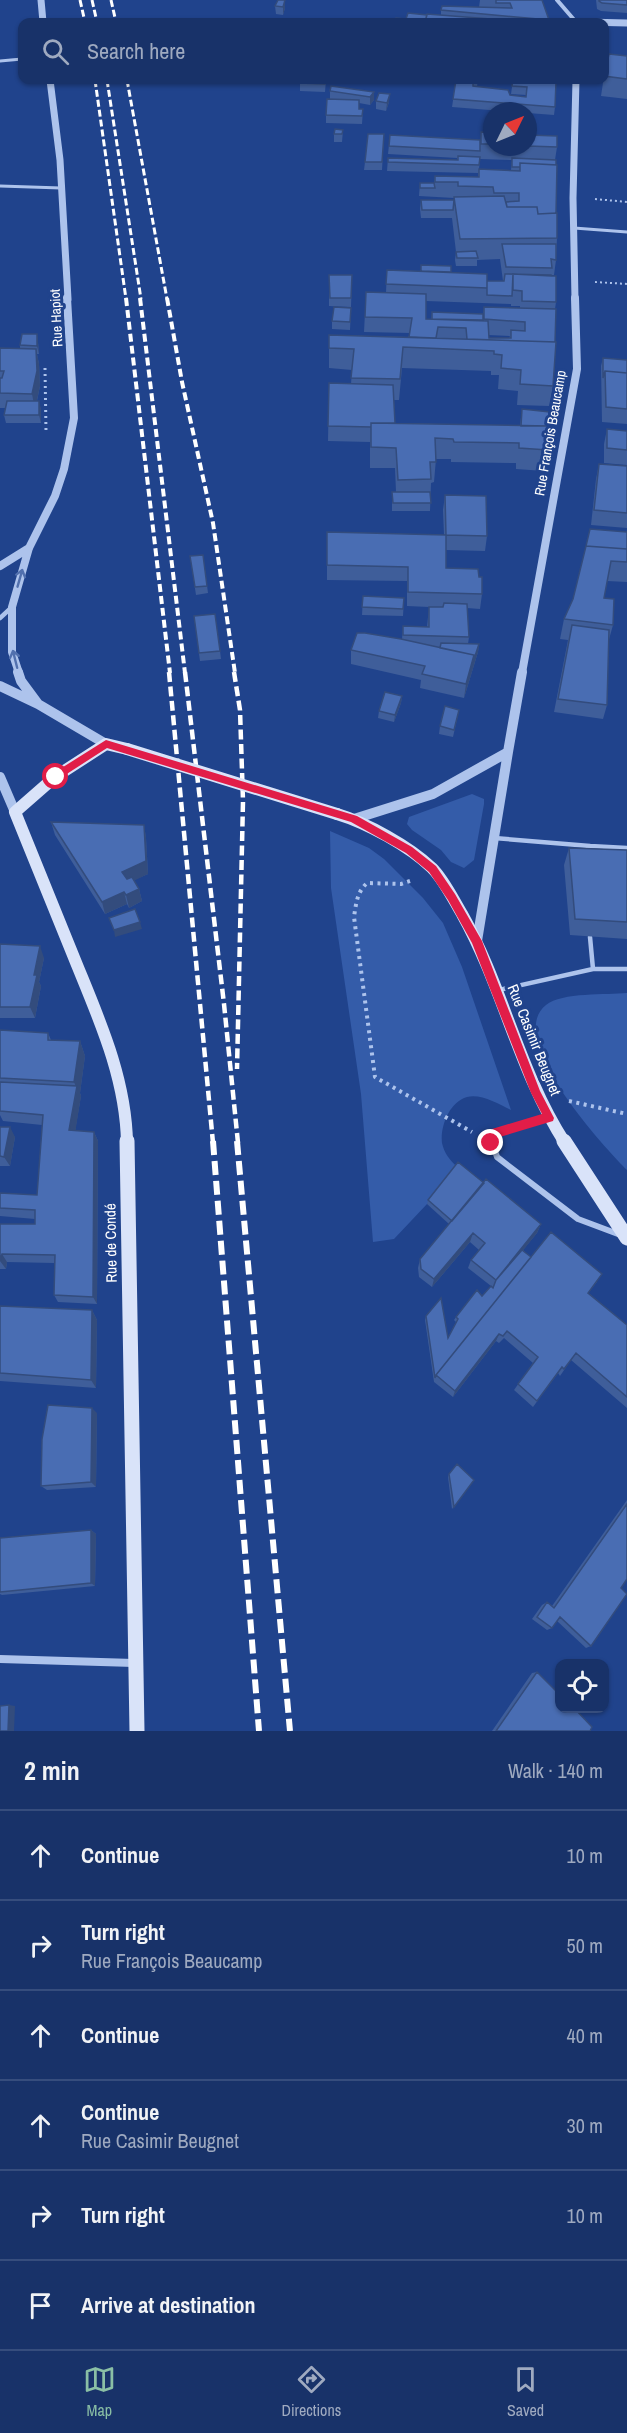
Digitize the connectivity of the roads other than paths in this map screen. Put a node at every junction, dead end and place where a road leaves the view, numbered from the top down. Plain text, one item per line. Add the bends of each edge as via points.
1 (41, 0) edge
2 (557, 0) edge
3 (43, 18) edge
4 (572, 18) edge
5 (609, 23) edge
6 (627, 23) edge
7 (18, 59) edge
8 (0, 61) edge
9 (50, 84) edge
10 (576, 84) edge
11 (0, 186) edge
12 (60, 188) junction
13 (574, 228) junction
14 (627, 232) edge
15 (29, 548) junction
16 (0, 566) edge
17 (12, 607) junction
18 (0, 618) edge
19 (0, 686) edge
20 (38, 704) junction
21 (106, 744) junction
22 (508, 752) junction
23 (0, 777) edge
24 (15, 812) junction
25 (354, 819) junction
26 (494, 838) junction
27 (590, 846) junction
28 (627, 848) edge
29 (590, 866) edge
30 (590, 937) edge
31 (477, 941) junction
32 (593, 969) junction
33 (627, 969) edge
34 (496, 991) junction
35 (549, 1118) junction
36 (627, 1238) edge
37 (0, 1659) edge
38 (136, 1663) junction
39 (137, 1731) edge

1 - 3 street
2 - 4 street
5 - 6 street
7 - 8 lane
9 - 12 street, Rue Hapiot
10 - 13 street, Rue François Beaucamp
11 - 12 lane
12 - 15 street, Rue Hapiot via 74,418 55,496
13 - 14 lane
13 - 22 street, Rue François Beaucamp via 577,369
15 - 16 street
17 -> 15 street, Rue Hapiot
17 - 18 street
20 -> 17 street, Rue Hapiot via 21,681 12,652
19 - 20 street
20 - 21 street
21 - 24 main road via 56,777
21 - 25 main road, bridge
22 - 25 street via 433,794
22 - 26 street, Rue François Beaucamp
23 - 24 street, Rue de Condé
24 - 38 main road, Rue de Condé via 96,1011 123,1092 127,1127
25 - 31 main road, Rue Casimir Beugnet via 409,850 433,869
26 - 27 lane
26 - 31 street, Rue François Beaucamp
27 - 28 lane
27 - 29 lane
30 - 32 lane
31 - 34 main road, Rue Casimir Beugnet
32 - 33 lane
32 - 34 lane
34 - 35 main road, Rue Casimir Beugnet
35 - 36 main road, Rue Casimir Beugnet
35 - 36 lane via 496,1132 491,1143 497,1157 578,1219
37 - 38 street
38 - 39 main road, Rue de Condé

